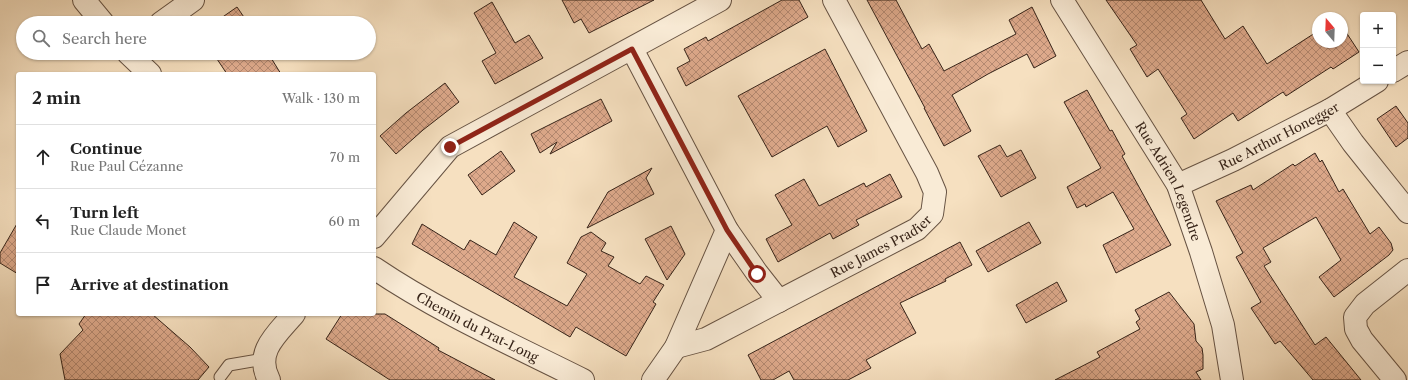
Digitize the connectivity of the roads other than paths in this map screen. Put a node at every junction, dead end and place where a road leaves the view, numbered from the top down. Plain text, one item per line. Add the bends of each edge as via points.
1 (84, 0) edge
2 (193, 0) edge
3 (720, 0) edge
4 (834, 0) edge
5 (1062, 0) edge
6 (97, 16) edge
7 (171, 16) edge
8 (632, 49) junction
9 (135, 60) edge
10 (1408, 62) edge
11 (1396, 69) edge
12 (148, 72) edge
13 (1372, 84) edge
14 (1330, 110) junction
15 (1178, 185) junction
16 (1408, 212) edge
17 (727, 230) junction
18 (376, 235) edge
19 (376, 269) edge
20 (1408, 270) edge
21 (779, 301) junction
22 (292, 316) edge
23 (676, 347) junction
24 (264, 359) junction
25 (220, 377) dead end
26 (269, 380) edge
27 (583, 380) edge
28 (652, 380) edge
29 (1232, 380) edge
30 (1395, 380) edge

1 - 6 street
2 - 7 street
3 - 8 street
4 - 21 street, Rue James Pradier via 927,173 935,192 932,214 917,230
5 - 15 street, Rue Adrien Legendre
8 - 17 street
8 - 18 street via 450,147
9 - 12 street
10 - 11 street
13 - 14 street, Rue Arthur Honegger
14 - 15 street, Rue Arthur Honegger
14 - 16 street
15 - 29 street, Rue Adrien Legendre via 1223,325
17 - 21 street
17 - 23 street
19 - 27 street, Chemin du Prat-Long via 468,322
20 - 30 street via 1365,304 1355,317 1356,329 1362,340
21 - 23 street, Rue James Pradier via 706,339
22 - 24 street via 268,345
23 - 28 street
24 - 25 lane via 229,365
24 - 26 street

